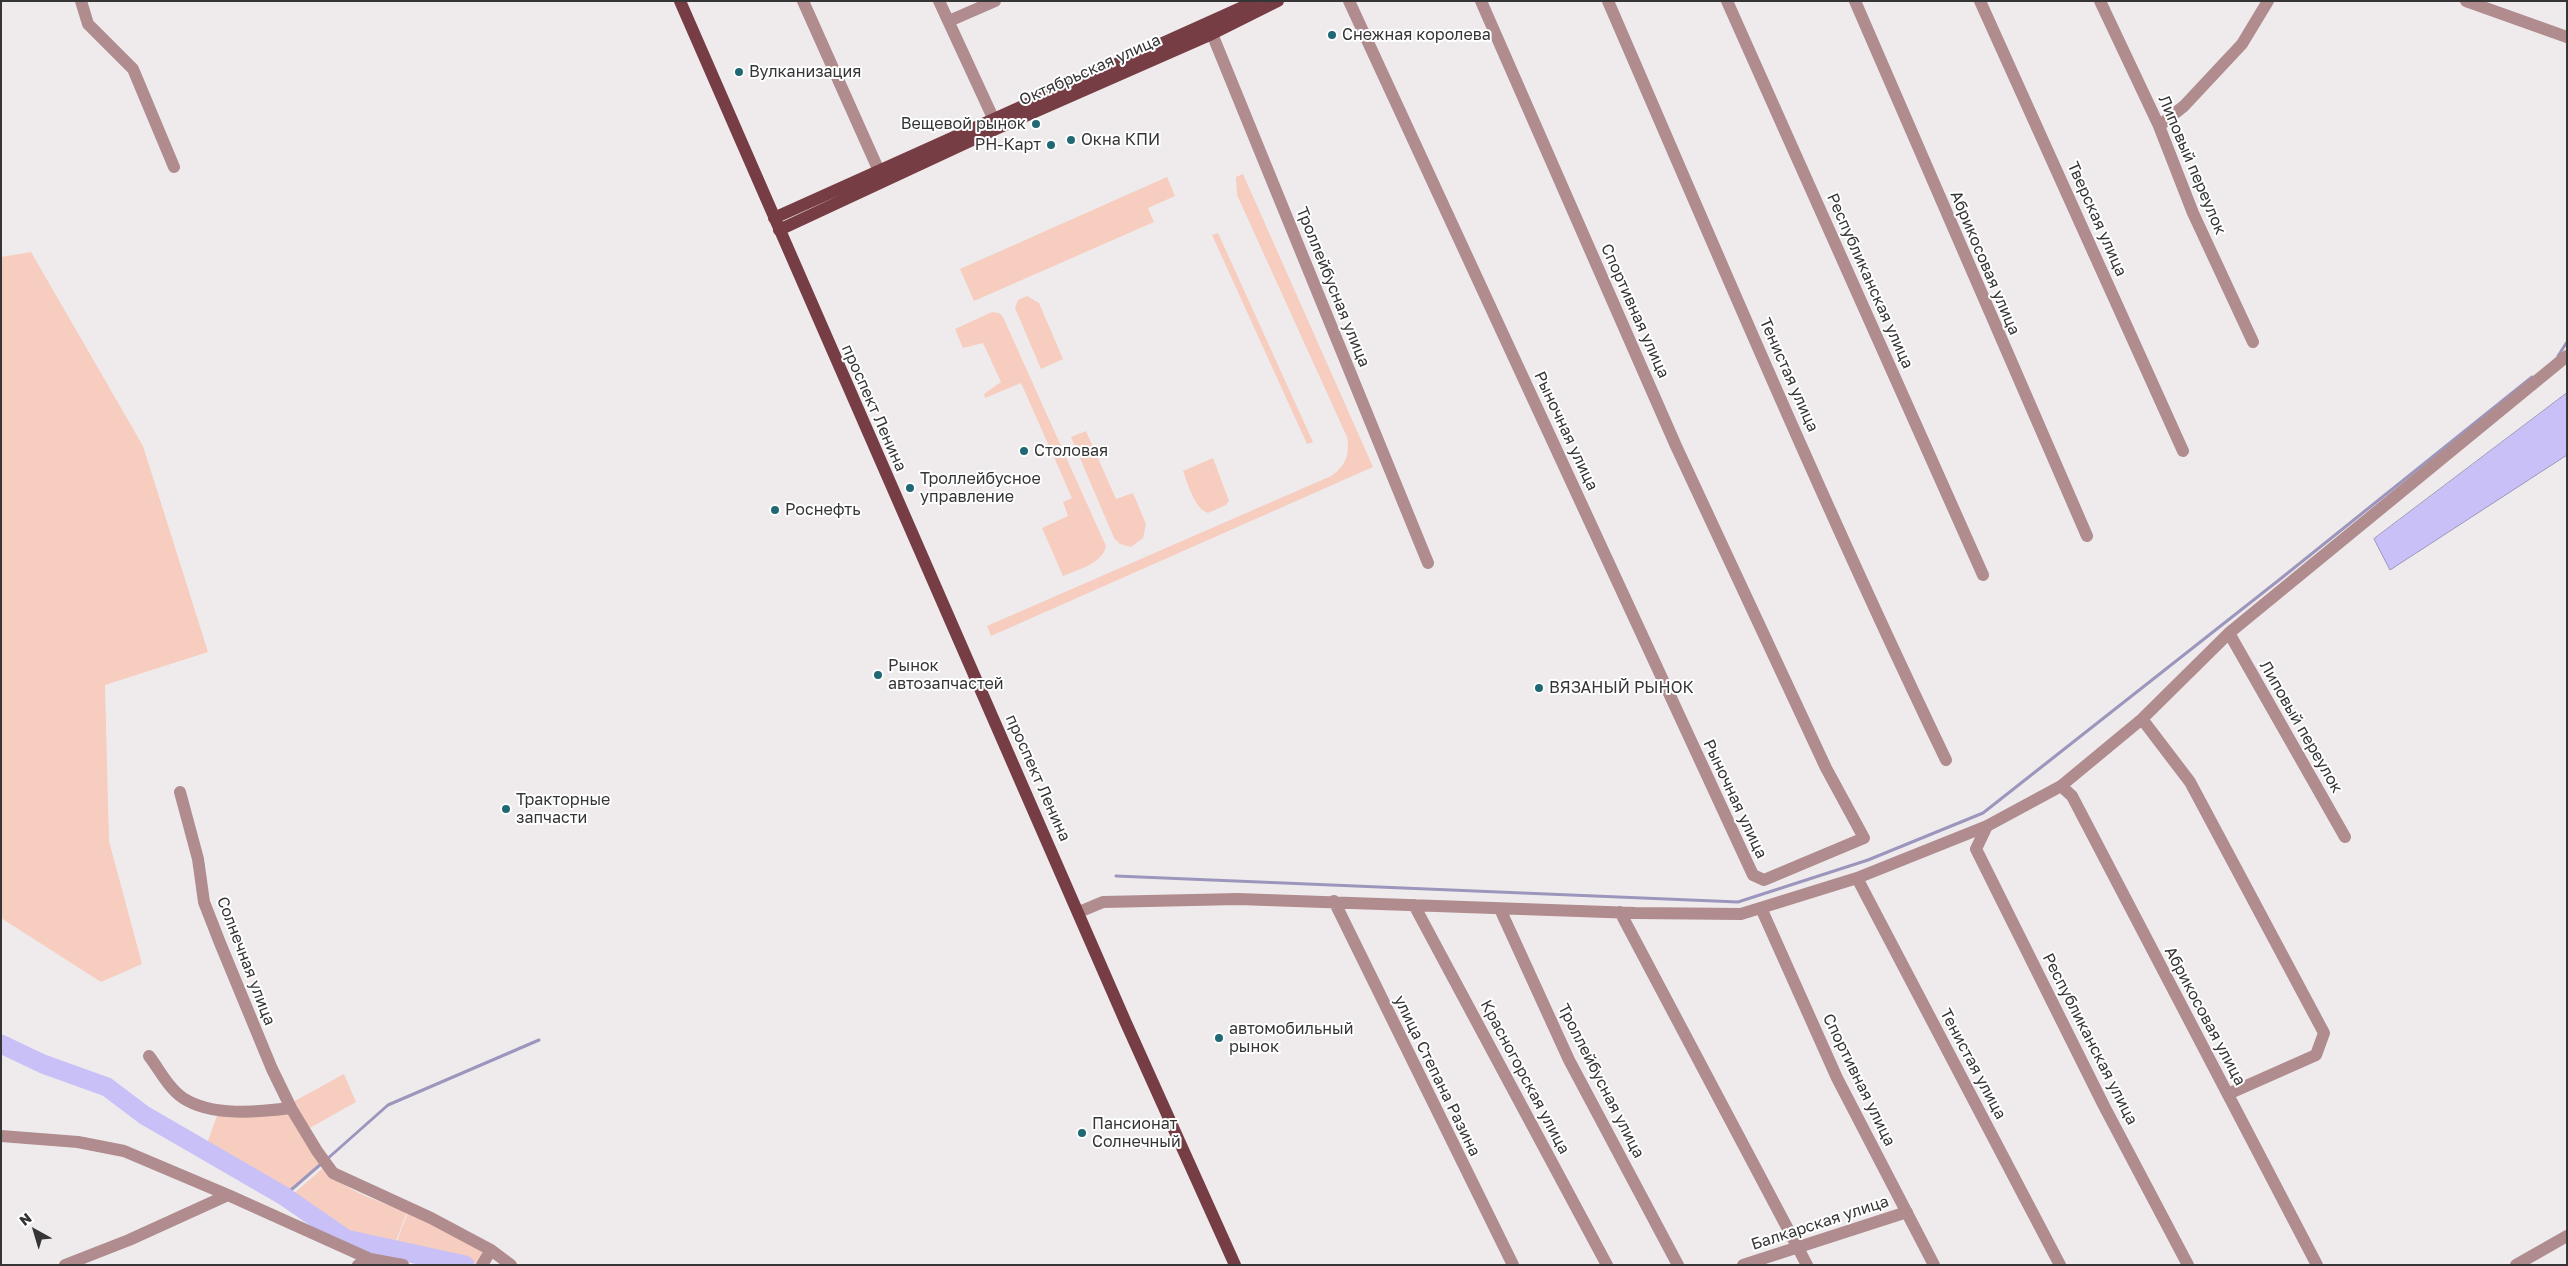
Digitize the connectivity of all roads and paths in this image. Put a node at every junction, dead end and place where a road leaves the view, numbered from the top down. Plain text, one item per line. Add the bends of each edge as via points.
1 (82, 1) edge
2 (680, 1) edge
3 (803, 1) edge
4 (939, 1) edge
5 (995, 1) edge
6 (1256, 1) edge
7 (1278, 1) edge
8 (1349, 1) edge
9 (1481, 1) edge
10 (1608, 1) edge
11 (1727, 1) edge
12 (1855, 1) edge
13 (1980, 1) edge
14 (2100, 1) edge
15 (2268, 1) edge
16 (2466, 1) edge
17 (948, 22) junction
18 (1210, 29) junction
19 (2567, 37) edge
20 (994, 120) junction
21 (2158, 126) junction
22 (174, 167) dead end
23 (881, 176) junction
24 (776, 224) junction
25 (2253, 342) dead end
26 (2567, 356) edge
27 (2183, 451) dead end
28 (2087, 536) dead end
29 (1428, 563) dead end
30 (1983, 575) dead end
31 (2229, 633) junction
32 (2142, 719) junction
33 (1946, 760) dead end
34 (2061, 786) junction
35 (180, 792) dead end
36 (1987, 826) junction
37 (2345, 837) dead end
38 (1753, 875) joint
39 (1857, 878) junction
40 (1334, 901) junction
41 (1414, 905) junction
42 (1761, 908) junction
43 (1500, 909) junction
44 (1079, 912) junction
45 (1620, 912) junction
46 (149, 1056) dead end
47 (2228, 1094) junction
48 (291, 1108) junction
49 (1, 1136) edge
50 (228, 1195) junction
51 (1907, 1212) junction
52 (2567, 1236) edge
53 (1798, 1246) junction
54 (486, 1258) edge
55 (364, 1262) edge
56 (65, 1265) edge
57 (403, 1265) edge
58 (511, 1265) edge
59 (1235, 1265) edge
60 (1513, 1265) edge
61 (1607, 1265) edge
62 (1678, 1265) edge
63 (1743, 1265) edge
64 (1807, 1265) edge
65 (1934, 1265) edge
66 (2060, 1265) edge
67 (2188, 1265) edge
68 (2317, 1265) edge
69 (2516, 1265) edge

1 - 22 street via 88,24 133,69
2 - 24 main road, проспект Ленина
3 - 23 street
4 - 17 street
5 - 17 street
6 - 18 main road, Октябрьская улица
7 - 18 main road, Октябрьская улица
8 - 38 street, Рыночная улица
9 - 38 street, Спортивная улица via 1676,446 1826,768 1864,838 1764,880
10 - 33 street, Тенистая улица via 1706,230
11 - 30 street, Республиканская улица
12 - 28 street, Абрикосовая улица
13 - 27 street, Тверская улица
14 - 21 street, Липовый переулок
15 - 21 street via 2242,44 2184,106
16 - 19 street
17 - 20 street
18 - 20 main road, Октябрьская улица
18 - 23 main road, Октябрьская улица
18 - 29 street, Троллейбусная улица
20 - 23 main road, Октябрьская улица
21 - 25 street, Липовый переулок via 2193,213
23 - 24 main road, Октябрьская улица
23 - 24 main road, Октябрьская улица via 866,189
24 - 44 main road, проспект Ленина
26 - 31 street
31 - 32 street
31 - 37 street, Липовый переулок
32 - 34 street
32 - 47 street via 2190,782 2324,1033 2316,1055
34 - 36 street
34 - 47 street, Абрикосовая улица via 2072,796
35 - 48 street, Солнечная улица via 198,859 204,902 268,1060
36 - 39 street
36 - 67 street, Республиканская улица via 1976,849 2104,1106
39 - 42 street
39 - 66 street, Тенистая улица
40 - 41 street
40 - 44 street via 1103,902
40 - 60 street, улица Степана Разина
41 - 43 street
41 - 61 street, Красногорская улица
42 - 45 street via 1741,914
42 - 51 street, Спортивная улица via 1837,1078
43 - 45 street
43 - 62 street, Троллейбусная улица via 1569,1060
44 - 59 main road, проспект Ленина
45 - 53 street
46 - 48 street via 172,1087 183,1098 196,1104 232,1110
47 - 68 street, Абрикосовая улица
48 - 54 street, Солнечная улица via 333,1173 431,1218
49 - 50 street via 78,1142 124,1150
50 - 55 street
50 - 56 street
51 - 53 street, Балкарская улица
51 - 65 street, Спортивная улица
52 - 69 street
53 - 63 street, Балкарская улица
53 - 64 street
54 - 58 street
55 - 57 street

